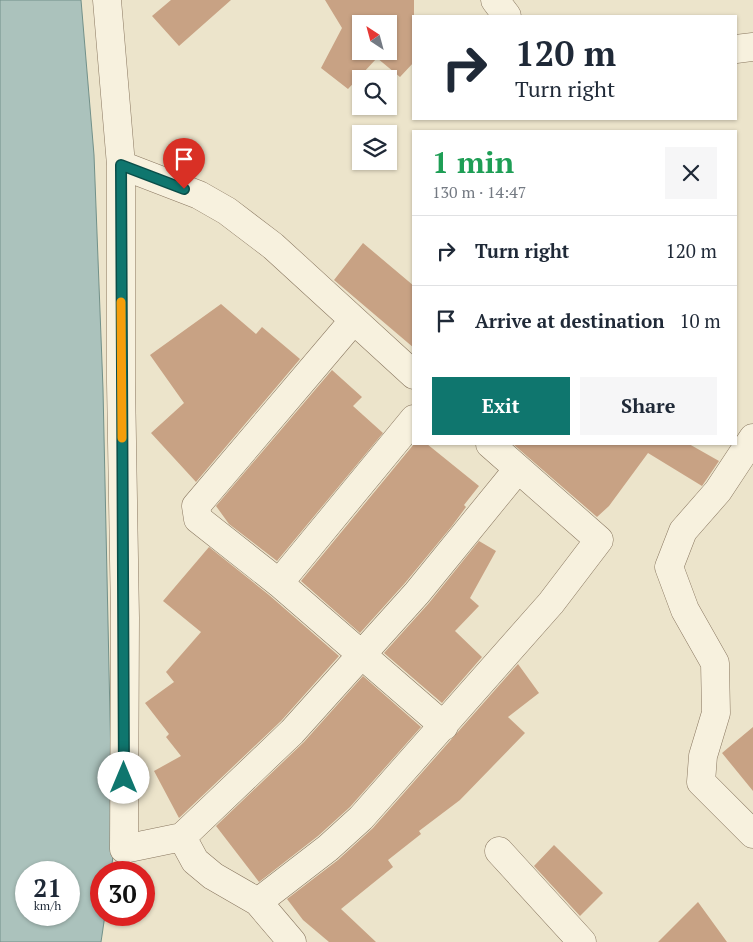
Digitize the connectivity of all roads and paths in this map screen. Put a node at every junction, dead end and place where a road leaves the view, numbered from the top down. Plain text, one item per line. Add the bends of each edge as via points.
1 (106, 0) edge
2 (495, 0) edge
3 (506, 15) edge
4 (753, 47) edge
5 (737, 49) edge
6 (121, 165) junction
7 (353, 321) junction
8 (412, 373) edge
9 (412, 421) edge
10 (753, 438) edge
11 (491, 445) edge
12 (518, 469) junction
13 (280, 583) junction
14 (362, 654) junction
15 (444, 726) junction
16 (753, 834) edge
17 (182, 837) junction
18 (499, 851) dead end
19 (258, 902) junction
20 (292, 942) edge
21 (582, 942) edge

1 - 6 street
2 - 3 street
4 - 5 street
6 - 7 street via 199,195 227,211 272,246
6 - 17 street via 124,849
7 - 8 street
7 - 13 street via 196,506 198,519
9 - 13 street
10 - 16 street via 718,491 683,531 669,567 685,610 715,663 716,714 703,756 701,782
11 - 12 street
12 - 14 street via 454,549
12 - 15 street via 599,540 551,603
13 - 14 street
14 - 15 street
14 - 17 street via 292,732
15 - 19 street via 346,833
17 - 19 street via 195,861 213,876
18 - 21 street
19 - 20 street

